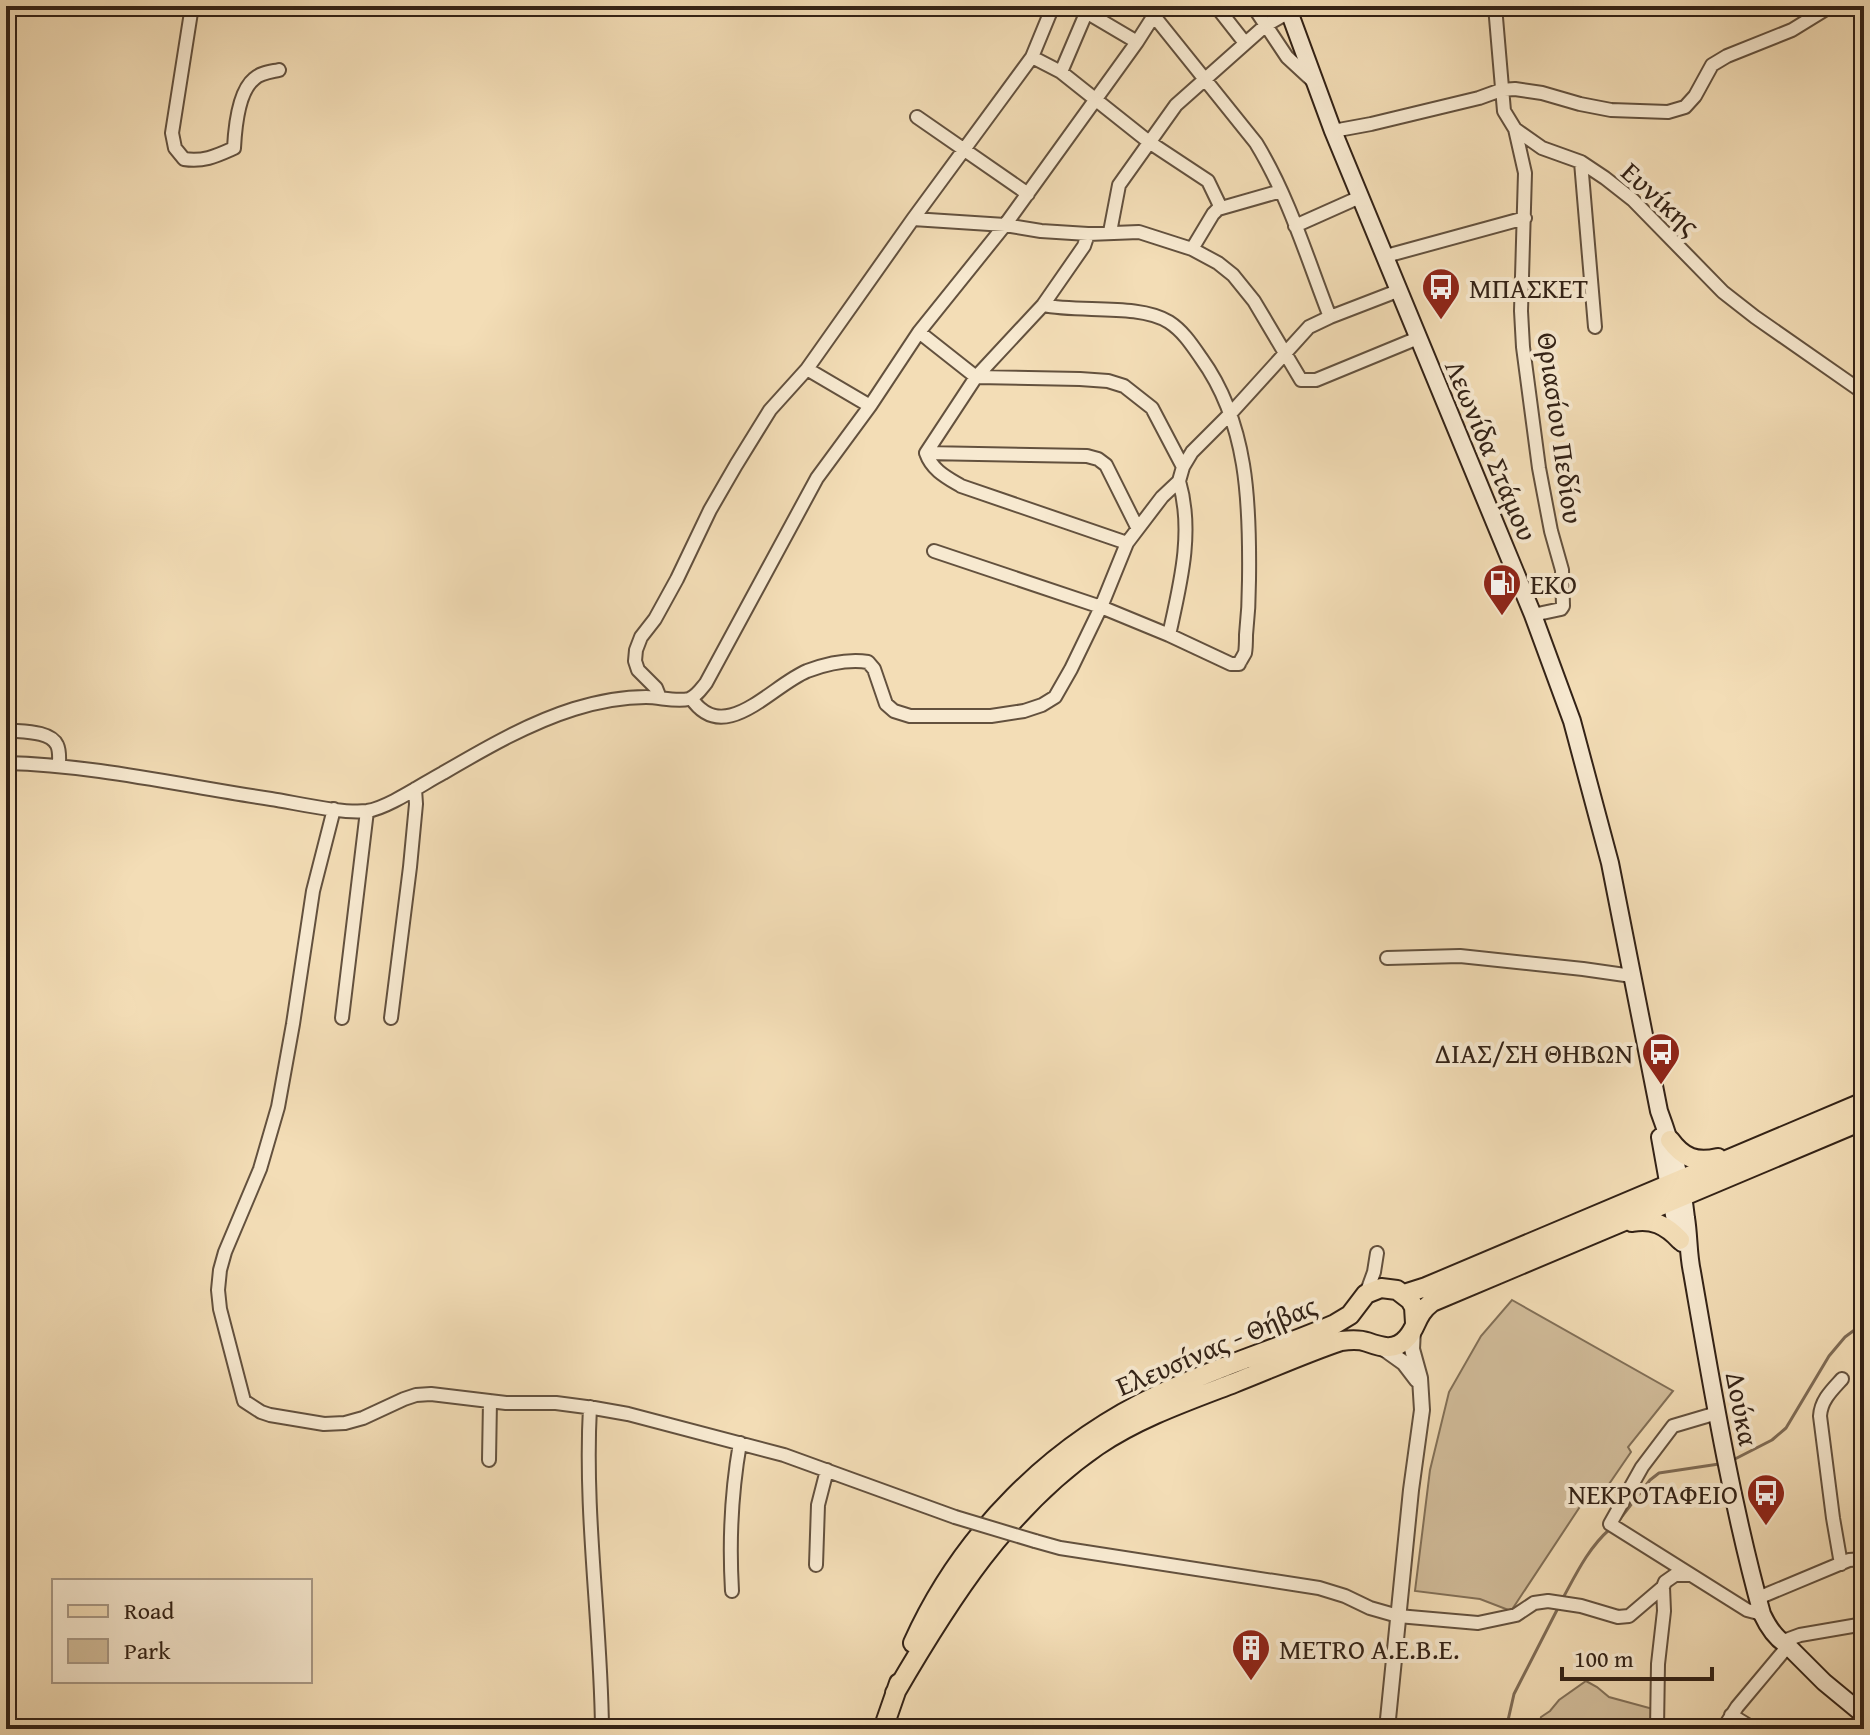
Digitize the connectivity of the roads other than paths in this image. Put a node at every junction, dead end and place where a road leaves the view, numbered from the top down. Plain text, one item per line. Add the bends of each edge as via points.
1 (192, 6) edge
2 (1053, 6) edge
3 (1216, 6) edge
4 (1253, 6) edge
5 (1560, 6) edge
6 (1831, 6) edge
7 (1495, 7) edge
8 (1081, 9) edge
9 (1288, 9) edge
10 (1157, 11) edge
11 (1266, 25) junction
12 (1137, 42) junction
13 (1245, 43) junction
14 (1032, 57) junction
15 (279, 70) dead end
16 (1061, 72) junction
17 (1205, 81) junction
18 (1315, 83) junction
19 (1501, 90) junction
20 (1095, 100) junction
21 (917, 117) dead end
22 (1515, 129) junction
23 (1333, 131) junction
24 (1149, 142) junction
25 (965, 149) junction
26 (1581, 162) junction
27 (1281, 191) junction
28 (1028, 194) junction
29 (1360, 197) junction
30 (1221, 208) junction
31 (1525, 218) junction
32 (913, 219) junction
33 (1005, 225) junction
34 (1295, 226) junction
35 (1110, 232) junction
36 (1088, 234) junction
37 (1192, 249) junction
38 (1386, 256) junction
39 (1400, 290) junction
40 (1043, 305) junction
41 (1330, 317) junction
42 (1595, 327) dead end
43 (919, 332) junction
44 (1418, 338) junction
45 (1285, 355) junction
46 (807, 369) junction
47 (976, 377) junction
48 (1864, 393) edge
49 (870, 406) junction
50 (1231, 413) junction
51 (926, 453) junction
52 (1183, 467) junction
53 (1179, 481) junction
54 (1137, 527) junction
55 (1127, 543) junction
56 (934, 551) dead end
57 (1101, 607) junction
58 (1533, 615) junction
59 (1169, 635) junction
60 (660, 698) junction
61 (691, 698) junction
62 (6, 730) edge
63 (6, 763) edge
64 (59, 765) junction
65 (415, 789) junction
66 (334, 809) junction
67 (367, 811) junction
68 (1387, 958) dead end
69 (1632, 976) junction
70 (342, 1018) dead end
71 (391, 1018) dead end
72 (1864, 1102) edge
73 (1659, 1111) junction
74 (1864, 1120) edge
75 (1670, 1140) junction
76 (1744, 1153) junction
77 (1676, 1191) junction
78 (1609, 1228) junction
79 (1680, 1240) junction
80 (1689, 1259) junction
81 (1400, 1292) junction
82 (1362, 1301) junction
83 (1414, 1327) junction
84 (1375, 1345) junction
85 (1842, 1379) dead end
86 (1422, 1390) junction
87 (490, 1401) junction
88 (590, 1407) junction
89 (1717, 1413) junction
90 (740, 1443) junction
91 (489, 1460) dead end
92 (827, 1470) junction
93 (1864, 1559) edge
94 (1841, 1564) junction
95 (816, 1565) dead end
96 (1693, 1575) junction
97 (1663, 1587) junction
98 (732, 1591) dead end
99 (1760, 1606) junction
100 (1398, 1616) junction
101 (1864, 1624) edge
102 (1784, 1644) junction
103 (895, 1693) junction
104 (1731, 1715) junction
105 (1864, 1715) edge
106 (602, 1729) edge
107 (883, 1729) edge
108 (1387, 1729) edge
109 (1657, 1729) edge
110 (1723, 1729) edge
111 (1754, 1729) edge

1 - 15 street via 172,133 184,159 212,159 234,148 237,116 248,85
2 - 14 street
3 - 13 street
4 - 11 street
5 - 7 street
6 - 19 street via 1792,30 1712,65 1685,107 1668,112 1611,110 1542,93
7 - 19 street
8 - 12 street
8 - 16 street
9 - 11 street
9 - 18 main road, Λεωνίδα Στάμου
10 - 12 street
10 - 17 street
11 - 13 street
11 - 18 street via 1287,57
12 - 20 street
13 - 17 street
14 - 16 street
14 - 25 street
16 - 20 street
17 - 24 street via 1176,105
17 - 27 street via 1256,143
18 - 23 main road, Λεωνίδα Στάμου
19 - 22 street via 1504,111
19 - 23 street
20 - 24 street
20 - 28 street
21 - 25 street
22 - 26 street, Ευνίκης via 1542,148
22 - 31 street, Θριασίου Πεδίου via 1525,173
23 - 29 main road, Λεωνίδα Στάμου
24 - 30 street via 1208,181
24 - 35 street via 1119,185
25 - 28 street
25 - 32 street
26 - 42 street
26 - 48 street, Ευνίκης via 1633,200 1723,292
27 - 30 street
27 - 34 street
28 - 33 street
29 - 34 street
29 - 38 main road, Λεωνίδα Στάμου
30 - 37 street
31 - 38 street
31 - 58 street, Θριασίου Πεδίου via 1523,347 1539,468 1563,584 1561,609
32 - 33 street
32 - 46 street
33 - 36 street
33 - 43 street
34 - 41 street
35 - 36 street
35 - 37 street via 1139,232
36 - 40 street
37 - 45 street via 1233,275
38 - 39 main road, Λεωνίδα Στάμου
39 - 41 street
39 - 44 main road, Λεωνίδα Στάμου
40 - 47 street
40 - 50 street via 1144,313 1169,322 1209,369
41 - 45 street via 1309,327
43 - 47 street
43 - 49 street
44 - 45 street via 1316,380 1298,377
44 - 58 main road, Λεωνίδα Στάμου
45 - 50 street
46 - 49 street
46 - 60 street via 770,410 641,637 635,661
47 - 51 street
47 - 52 street via 1080,379 1124,386 1152,408
49 - 61 street via 817,478 706,683
50 - 52 street
50 - 59 street via 1242,450 1250,524 1245,654 1239,664 1231,664
51 - 54 street via 1098,459
51 - 55 street via 940,474 961,486
52 - 53 street
53 - 54 street
53 - 59 street via 1186,536
54 - 55 street
55 - 57 street
56 - 57 street
57 - 59 street
57 - 61 street via 1055,697 1024,711 910,716 886,704 874,669 857,660 806,672 737,714 721,718 698,709
58 - 69 main road, Λεωνίδα Στάμου via 1591,788
60 - 61 street
60 - 65 street via 575,709 508,738
62 - 64 street via 53,740
63 - 64 street
64 - 66 street
65 - 67 street
65 - 71 street
66 - 67 street
66 - 87 street via 313,891 278,1107 220,1270 220,1309 241,1392 244,1401 261,1412 324,1424 363,1418 416,1395
67 - 70 street
68 - 69 street via 1460,956
69 - 73 main road, Λεωνίδα Στάμου
72 - 76 main road, Ελευσίνας - Θήβας
73 - 75 main road, Λεωνίδα Στάμου
73 - 77 main road, Λεωνίδα Στάμου via 1660,1135
74 - 77 main road, Ελευσίνας - Θήβας
75 - 76 main road via 1695,1160
75 - 77 main road, Λεωνίδα Στάμου
76 - 77 main road, Ελευσίνας - Θήβας
77 - 78 main road, Ελευσίνας - Θήβας
77 - 79 main road, Δούκα
77 - 80 main road, Δούκα via 1688,1228
77 - 81 main road, Ελευσίνας - Θήβας
78 - 79 main road via 1649,1220
78 - 83 main road, Ελευσίνας - Θήβας via 1432,1302
79 - 80 main road, Δούκα
80 - 89 main road, Δούκα
81 - 82 main road, Ελευσίνας - Θήβας via 1381,1288
81 - 82 street via 1383,1272 1377,1253
81 - 83 main road via 1414,1307
82 - 84 main road, Ελευσίνας - Θήβας via 1356,1326
82 - 103 main road, Ελευσίνας - Θήβας via 1335,1324 1142,1403 1044,1469 991,1520 947,1578
83 - 84 main road, Ελευσίνας - Θήβας via 1397,1345
83 - 86 street via 1412,1349
84 - 86 street via 1404,1363
84 - 103 main road, Ελευσίνας - Θήβας via 1352,1340 1333,1344 1128,1427 1083,1456 1037,1495 987,1550
85 - 94 street via 1824,1401 1820,1416
86 - 100 street
87 - 88 street
87 - 91 street
88 - 90 street
88 - 106 street via 591,1546
89 - 96 street via 1673,1426 1610,1524
89 - 99 main road, Δούκα
90 - 92 street
90 - 98 street via 732,1492
92 - 95 street via 818,1505
92 - 100 street, bridge via 906,1501 1060,1548 1319,1588
93 - 94 street
94 - 99 street
96 - 97 street via 1675,1575
96 - 99 street via 1747,1610
97 - 100 street via 1624,1617 1548,1601 1478,1623
97 - 109 street
99 - 102 main road, Δούκα
100 - 108 street
101 - 102 street via 1800,1635
102 - 104 street
102 - 105 main road, Δούκα
103 - 107 main road, Ελευσίνας - Θήβας
104 - 110 street
104 - 111 street

